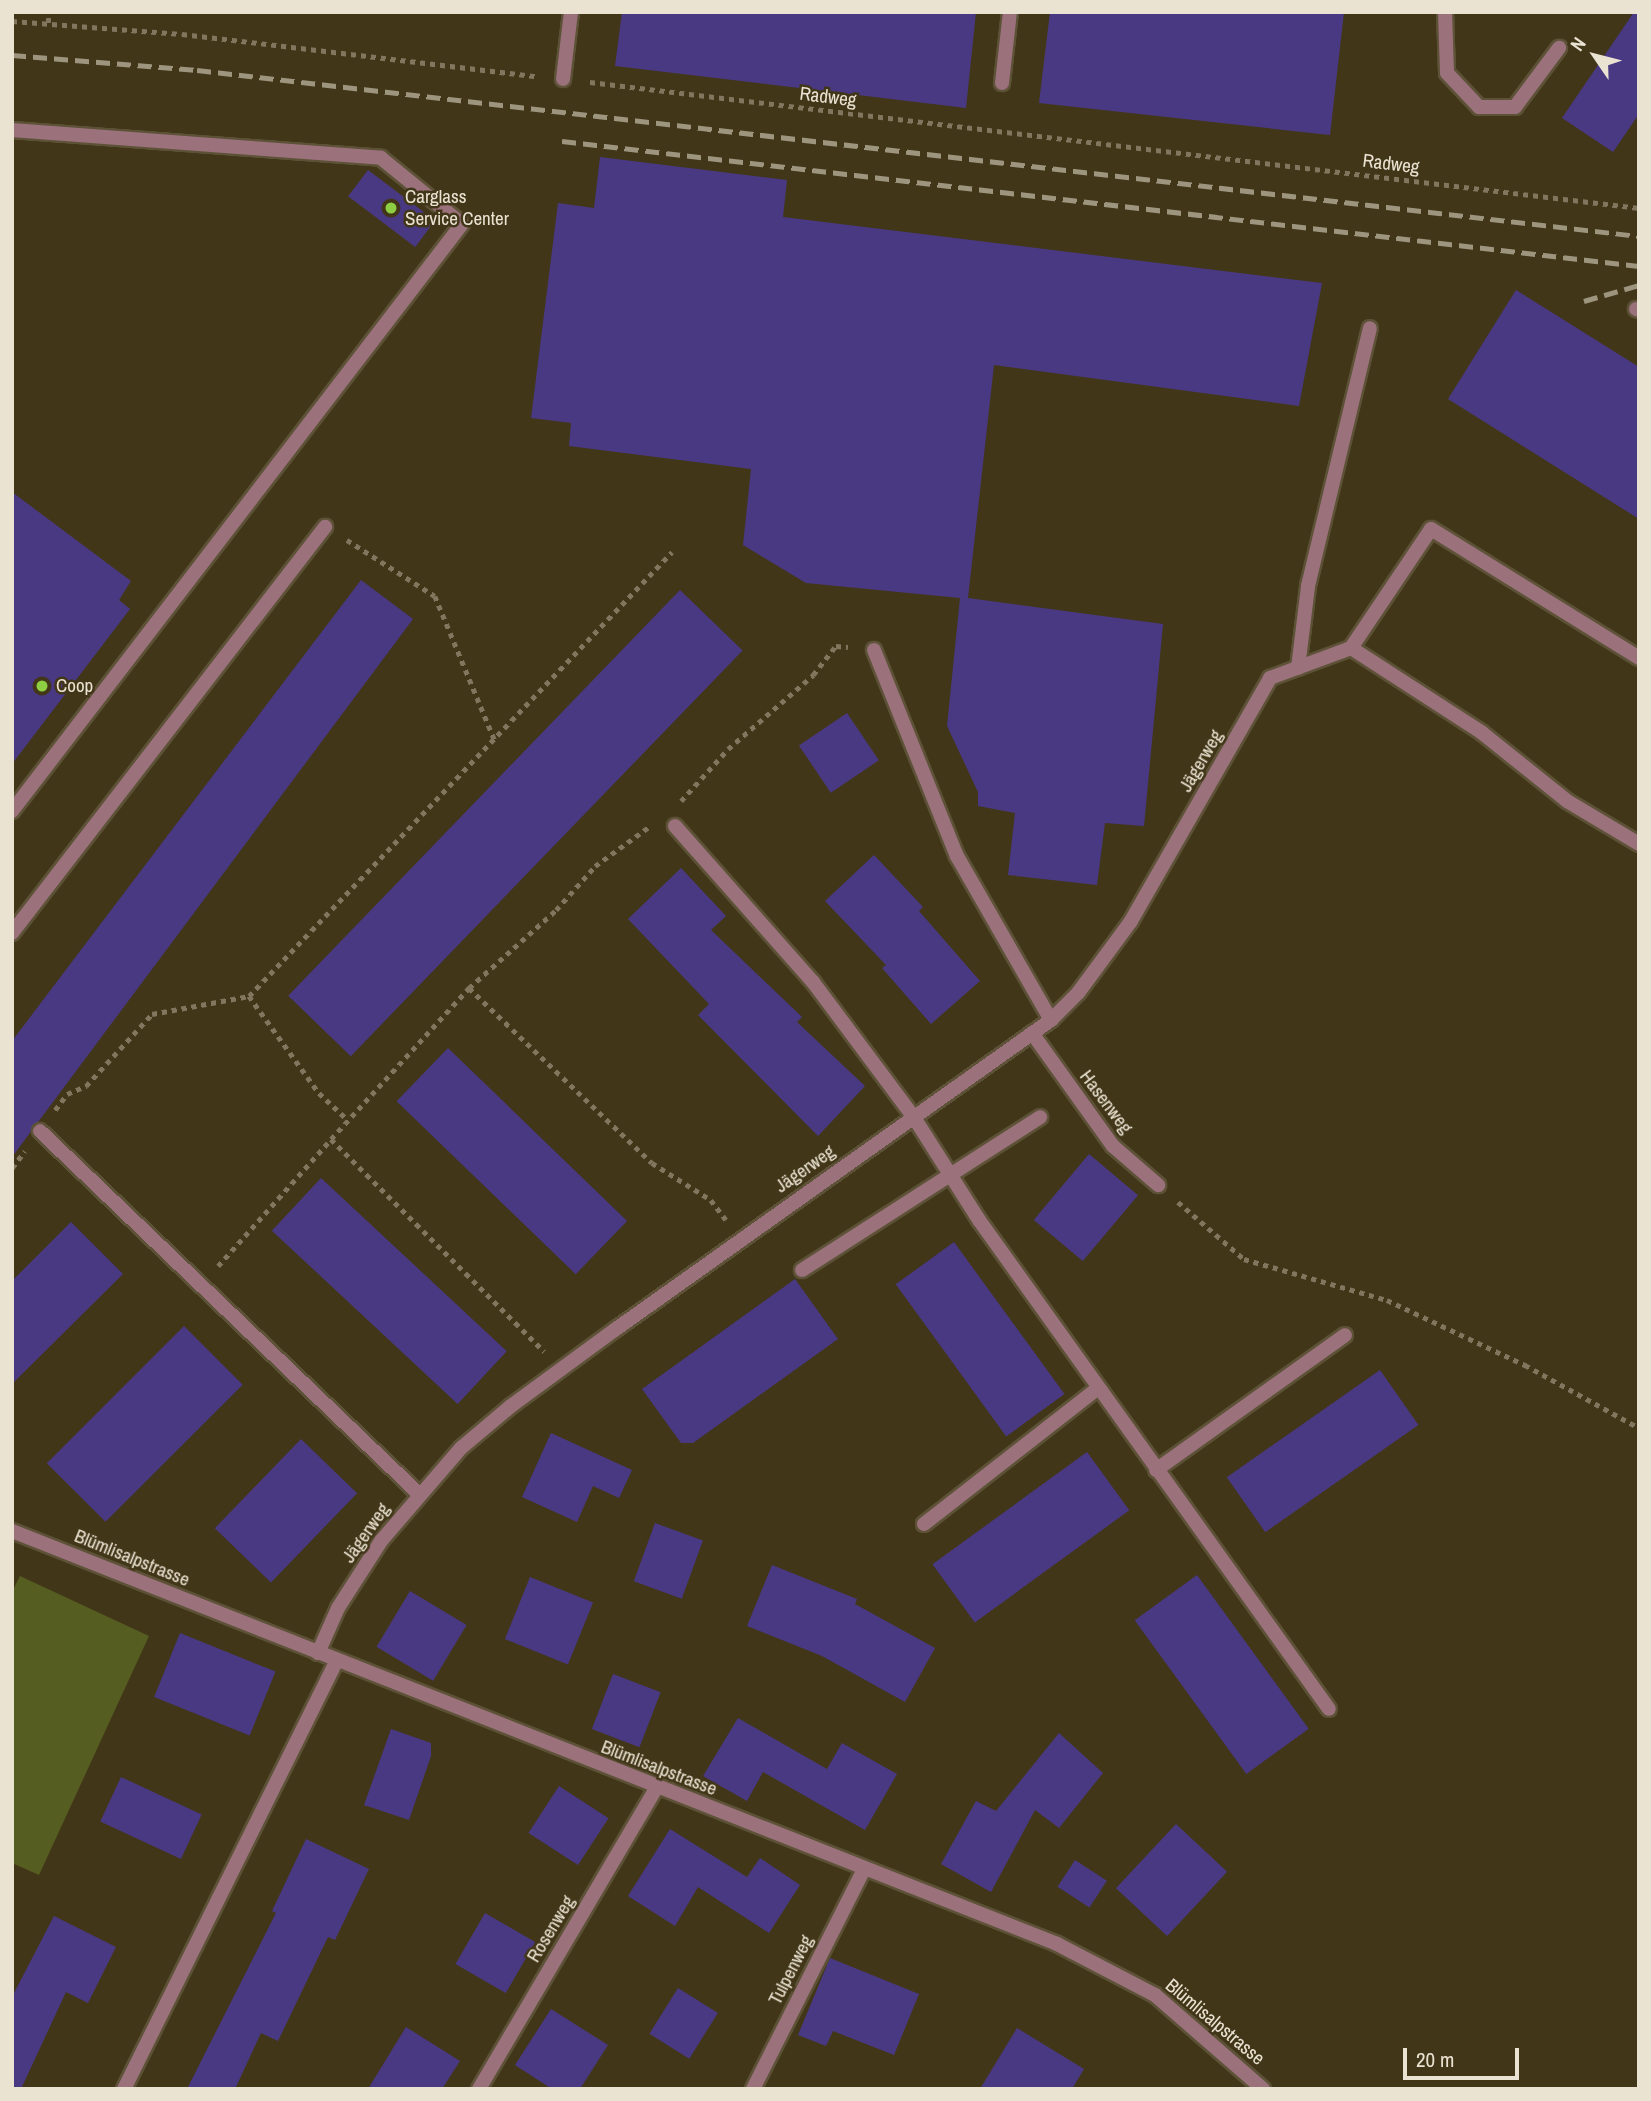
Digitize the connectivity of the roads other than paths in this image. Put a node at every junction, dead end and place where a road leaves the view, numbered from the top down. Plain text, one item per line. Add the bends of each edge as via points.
1 (571, 12) edge
2 (1010, 12) edge
3 (1445, 12) edge
4 (1559, 48) dead end
5 (563, 79) road end
6 (1002, 83) dead end
7 (12, 130) edge
8 (1370, 328) dead end
9 (325, 527) road end
10 (1351, 648) junction
11 (874, 650) road end
12 (1639, 658) edge
13 (1298, 668) junction
14 (12, 811) edge
15 (670, 821) road end
16 (1639, 844) edge
17 (12, 933) edge
18 (1051, 1020) junction
19 (1032, 1033) junction
20 (913, 1116) junction
21 (1040, 1117) dead end
22 (40, 1131) road end
23 (950, 1177) junction
24 (1158, 1185) road end
25 (802, 1270) dead end
26 (1345, 1335) dead end
27 (1098, 1388) junction
28 (1156, 1470) junction
29 (418, 1493) junction
30 (924, 1524) dead end
31 (12, 1531) edge
32 (318, 1653) junction
33 (336, 1661) junction
34 (1329, 1709) dead end
35 (656, 1788) junction
36 (864, 1868) junction
37 (124, 2089) edge
38 (479, 2089) edge
39 (752, 2089) edge
40 (1263, 2089) edge

1 - 5 street
2 - 6 street
3 - 4 street via 1447,73 1479,107 1516,107
7 - 14 street via 381,158 462,224
8 - 13 street via 1308,586
9 - 17 street
10 - 12 street via 1431,529
10 - 13 street
10 - 16 street via 1481,732 1567,801
11 - 18 street via 957,856
13 - 18 street, Jägerweg via 1270,678 1131,921 1078,993
15 - 20 street via 813,982
18 - 19 street, Jägerweg
19 - 20 street, Jägerweg
19 - 24 street, Hasenweg via 1113,1146
20 - 23 street
20 - 29 street, Jägerweg via 562,1368 461,1448
21 - 23 street
22 - 29 street
23 - 25 street
23 - 27 street
26 - 28 street
27 - 28 street
27 - 30 street
28 - 34 street
29 - 32 street, Jägerweg via 353,1585
31 - 32 street, Blümlisalpstrasse
32 - 33 street, Blümlisalpstrasse
33 - 35 street, Blümlisalpstrasse
33 - 37 street
35 - 36 street, Blümlisalpstrasse
35 - 38 street, Rosenweg
36 - 39 street, Tulpenweg
36 - 40 street, Blümlisalpstrasse via 1114,1971 1192,2023

